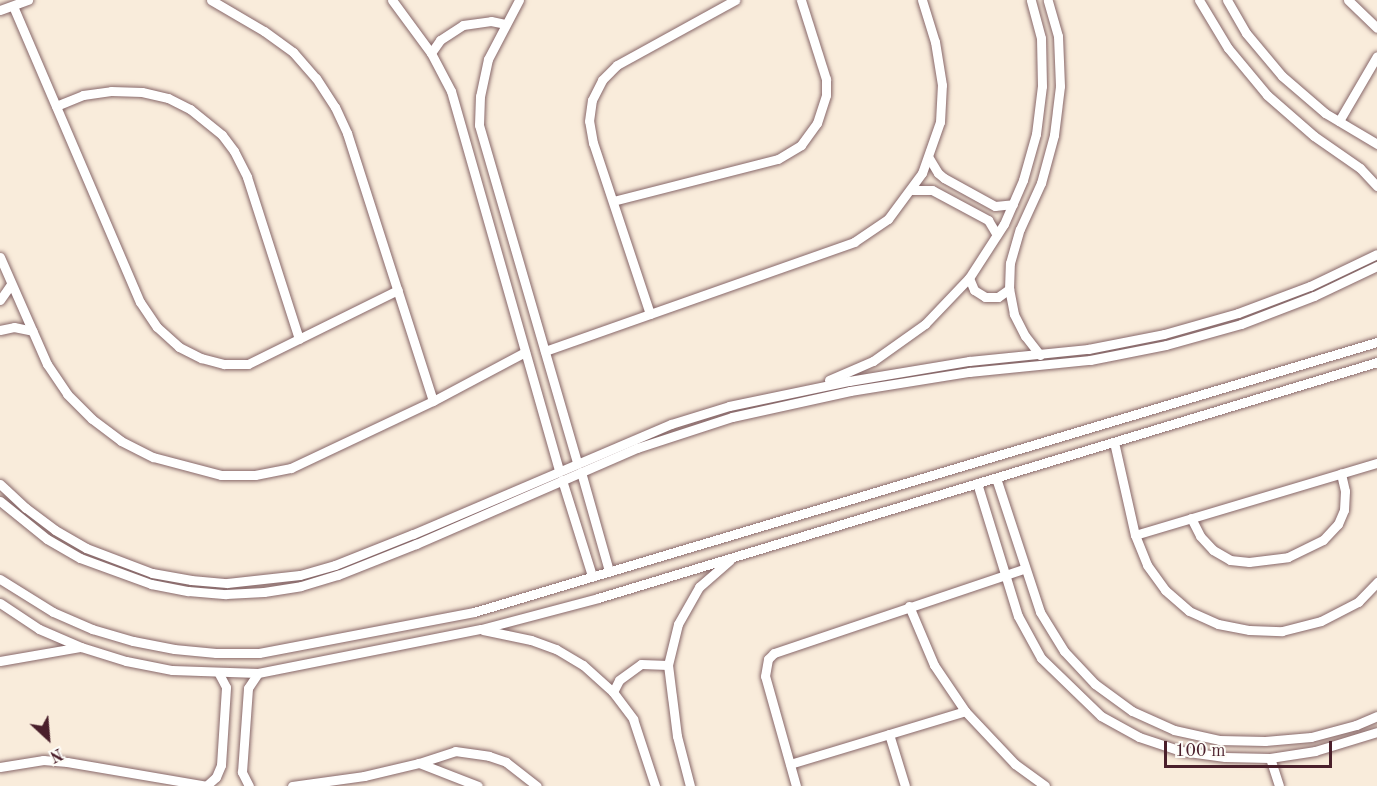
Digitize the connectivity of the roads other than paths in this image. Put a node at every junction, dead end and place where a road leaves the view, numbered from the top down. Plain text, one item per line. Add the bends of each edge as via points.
1 (28, 0) edge
2 (211, 0) edge
3 (392, 0) edge
4 (519, 0) edge
5 (735, 0) edge
6 (801, 0) edge
7 (922, 0) edge
8 (1031, 0) edge
9 (1048, 0) edge
10 (1199, 0) edge
11 (1227, 0) edge
12 (1348, 0) edge
13 (13, 6) junction
14 (0, 10) edge
15 (505, 24) junction
16 (1377, 28) edge
17 (430, 52) junction
18 (1377, 56) edge
19 (56, 106) junction
20 (1339, 121) junction
21 (1377, 144) edge
22 (929, 158) junction
23 (1377, 186) edge
24 (912, 190) junction
25 (613, 201) junction
26 (1013, 204) junction
27 (997, 235) junction
28 (1377, 254) edge
29 (0, 257) edge
30 (1377, 266) edge
31 (969, 278) junction
32 (11, 284) junction
33 (1009, 289) junction
34 (398, 290) junction
35 (0, 300) edge
36 (650, 314) junction
37 (0, 330) edge
38 (33, 331) junction
39 (299, 339) junction
40 (1377, 342) edge
41 (545, 351) junction
42 (525, 352) junction
43 (1040, 355) junction
44 (1376, 364) edge
45 (812, 387) junction
46 (433, 401) junction
47 (1114, 442) junction
48 (636, 443) junction
49 (578, 462) junction
50 (1377, 462) edge
51 (559, 470) junction
52 (580, 472) junction
53 (1341, 473) junction
54 (996, 478) junction
55 (562, 480) junction
56 (977, 483) junction
57 (0, 484) edge
58 (525, 484) junction
59 (530, 494) junction
60 (0, 501) edge
61 (1191, 518) junction
62 (1135, 535) junction
63 (732, 558) junction
64 (1024, 568) junction
65 (609, 571) junction
66 (1004, 574) junction
67 (592, 576) junction
68 (0, 579) edge
69 (1377, 582) edge
70 (0, 603) edge
71 (909, 606) junction
72 (481, 629) junction
73 (81, 647) junction
74 (0, 661) edge
75 (668, 665) junction
76 (258, 673) junction
77 (219, 674) junction
78 (613, 692) junction
79 (965, 711) junction
80 (1377, 716) edge
81 (1377, 732) edge
82 (889, 734) junction
83 (1270, 758) junction
84 (419, 763) junction
85 (790, 764) junction
86 (0, 767) edge
87 (206, 786) edge
88 (249, 786) edge
89 (291, 786) edge
90 (478, 786) edge
91 (537, 786) edge
92 (655, 786) edge
93 (690, 786) edge
94 (796, 786) edge
95 (905, 786) edge
96 (1045, 786) edge
97 (1279, 786) edge

1 - 13 street
2 - 34 street via 293,52 316,78 347,133
3 - 17 street
4 - 15 street
5 - 25 street via 617,65 602,80 592,100 589,121
6 - 25 street via 826,79 818,123 801,145 778,159
7 - 22 street via 935,42 942,85 940,122
8 - 26 street via 1041,38 1042,86 1036,134
9 - 33 street via 1058,36 1060,86 1054,135 1041,183 1010,263
10 - 23 street via 1228,48 1267,95 1314,136 1360,168
11 - 20 street via 1246,33 1282,76
12 - 16 street
13 - 14 street
13 - 19 street
15 - 17 street via 491,21 463,25
15 - 41 street via 488,58 480,96 480,125
17 - 42 street via 458,111
18 - 20 street
19 - 39 street via 83,95 142,92 168,98 214,128 234,151 247,177
19 - 39 street via 140,302 157,327 179,347 224,364 248,364
20 - 21 street
22 - 24 street
22 - 26 street via 944,178 995,206
24 - 27 street via 932,189 988,220
24 - 36 street via 888,219 854,242
25 - 36 street
26 - 27 street
27 - 31 street
28 - 43 street via 1310,286 1238,313 1164,334
29 - 32 street
30 - 48 street via 1241,324 1166,345 1090,360 969,372 791,402
31 - 33 street via 974,290 985,297 998,297
31 - 45 street via 925,324 873,361
32 - 35 street
32 - 38 street
33 - 43 street via 1014,314
34 - 39 street
34 - 46 street
36 - 41 street
37 - 38 street via 14,327
38 - 46 street via 47,364 67,394 92,420 153,457 221,475 255,475 291,468
40 - 65 street
41 - 49 street
42 - 46 street
42 - 51 street
43 - 45 street via 969,361
44 - 47 street
45 - 48 street via 729,406
47 - 54 street
47 - 62 street
48 - 49 street
48 - 52 street
49 - 51 street
50 - 53 street
51 - 58 street
52 - 55 street
52 - 65 street
53 - 61 street
53 - 61 street via 1344,510 1338,524 1323,540 1288,557 1250,562 1230,560 1213,550
54 - 56 street
54 - 64 street
55 - 59 street
55 - 67 street
56 - 63 street
56 - 66 street
57 - 58 street via 55,530 120,563 191,580 227,583 273,579 335,565
58 - 59 street
59 - 60 street via 338,575 273,591 226,594 179,590 115,573 47,539
61 - 62 street
62 - 69 street via 1147,565 1165,590 1189,611 1218,624 1282,631 1321,621 1358,602
63 - 72 street
63 - 75 street via 699,586 678,624
64 - 66 street
64 - 80 street via 1040,612 1064,651 1095,684 1132,711 1174,730 1219,740 1265,741 1311,737
65 - 67 street
66 - 71 street
66 - 83 street via 1018,616 1041,658 1101,716 1139,737 1181,751
67 - 68 street via 474,612 259,653 174,650 92,629 53,612
70 - 73 street via 39,629
71 - 79 street via 934,665
71 - 85 street via 781,648 768,659 765,676
72 - 76 street
72 - 78 street via 556,649 583,665
73 - 74 street
73 - 77 street via 149,665
75 - 78 street via 635,667 619,680
75 - 93 street via 677,736
76 - 77 street
76 - 88 street via 248,688 242,772
77 - 87 street via 226,687 221,765
78 - 92 street via 633,720
79 - 82 street
79 - 96 street via 1015,764
81 - 83 street via 1315,751
82 - 85 street
82 - 95 street
83 - 97 street
84 - 89 street via 364,776
84 - 90 street
84 - 91 street via 455,751 472,752 506,762
85 - 94 street
86 - 87 street via 59,762

